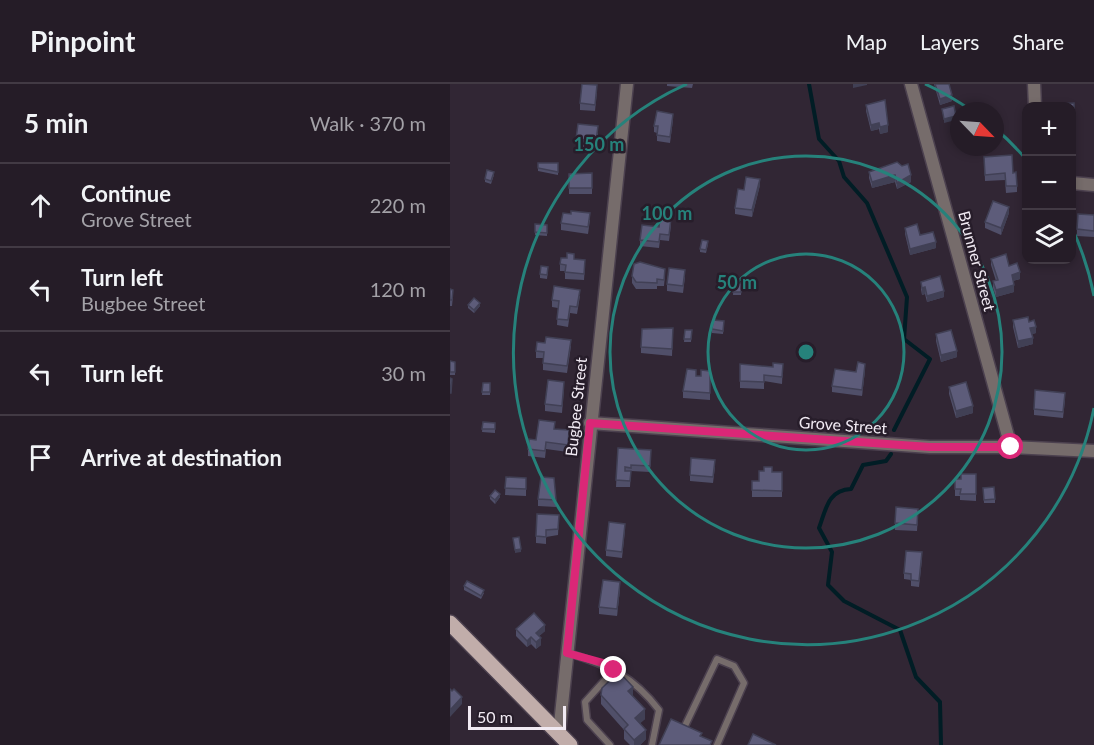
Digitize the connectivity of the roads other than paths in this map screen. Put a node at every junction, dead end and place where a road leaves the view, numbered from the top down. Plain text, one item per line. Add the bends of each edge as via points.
1 (627, 84) edge
2 (911, 84) edge
3 (1034, 84) edge
4 (1035, 102) edge
5 (1076, 183) edge
6 (1094, 185) edge
7 (590, 423) junction
8 (1011, 447) junction
9 (1094, 451) edge
10 (450, 622) edge
11 (567, 653) junction
12 (614, 670) junction
13 (693, 735) edge
14 (564, 739) edge
15 (610, 745) edge
16 (651, 745) edge
17 (717, 745) edge

1 - 7 street, Bugbee Street
2 - 8 street, Brunner Street
3 - 4 street
5 - 6 street
7 - 8 street, Grove Street via 930,447
7 - 11 street, Bugbee Street
8 - 9 street, Grove Street
10 - 14 main road
11 - 12 lane via 607,664
11 - 14 street, Bugbee Street
12 - 15 lane via 585,702 587,720
12 - 16 lane via 643,689 659,710
13 - 17 lane via 683,730 717,659 734,666 744,683

